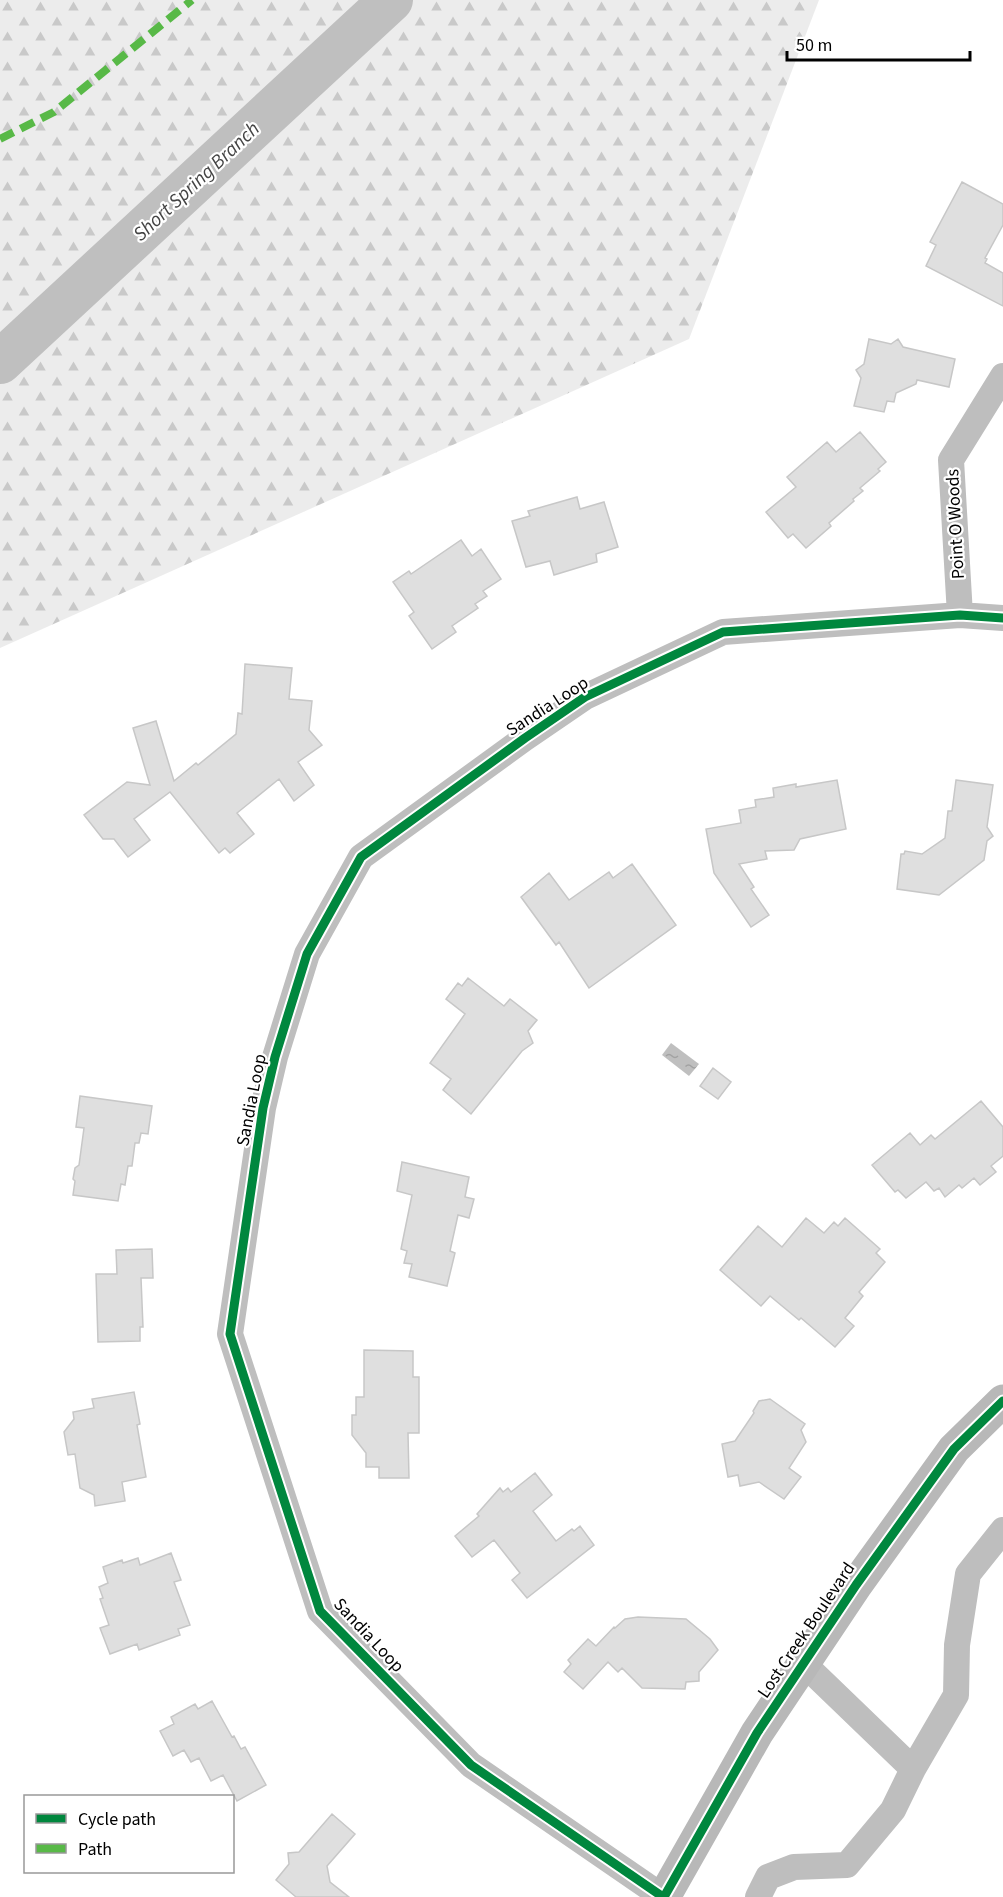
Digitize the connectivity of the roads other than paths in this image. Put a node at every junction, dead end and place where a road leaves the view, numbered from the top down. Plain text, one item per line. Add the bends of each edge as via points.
1 (1003, 376) edge
2 (960, 615) junction
3 (1003, 618) edge
4 (1003, 1401) edge
5 (1003, 1530) edge
6 (804, 1664) junction
7 (913, 1769) junction
8 (663, 1897) edge
9 (758, 1897) edge

1 - 2 street, Point O Woods via 951,460
2 - 3 street, Sandia Loop
2 - 8 street, Sandia Loop via 723,632 585,697 525,738 361,857 307,954 263,1108 230,1334 320,1611 471,1765
4 - 6 street, Lost Creek Boulevard via 954,1449
5 - 7 street via 968,1574 957,1644 956,1695
6 - 7 street
6 - 8 street, Lost Creek Boulevard via 757,1733
7 - 9 street via 893,1810 847,1865 794,1867 768,1877

